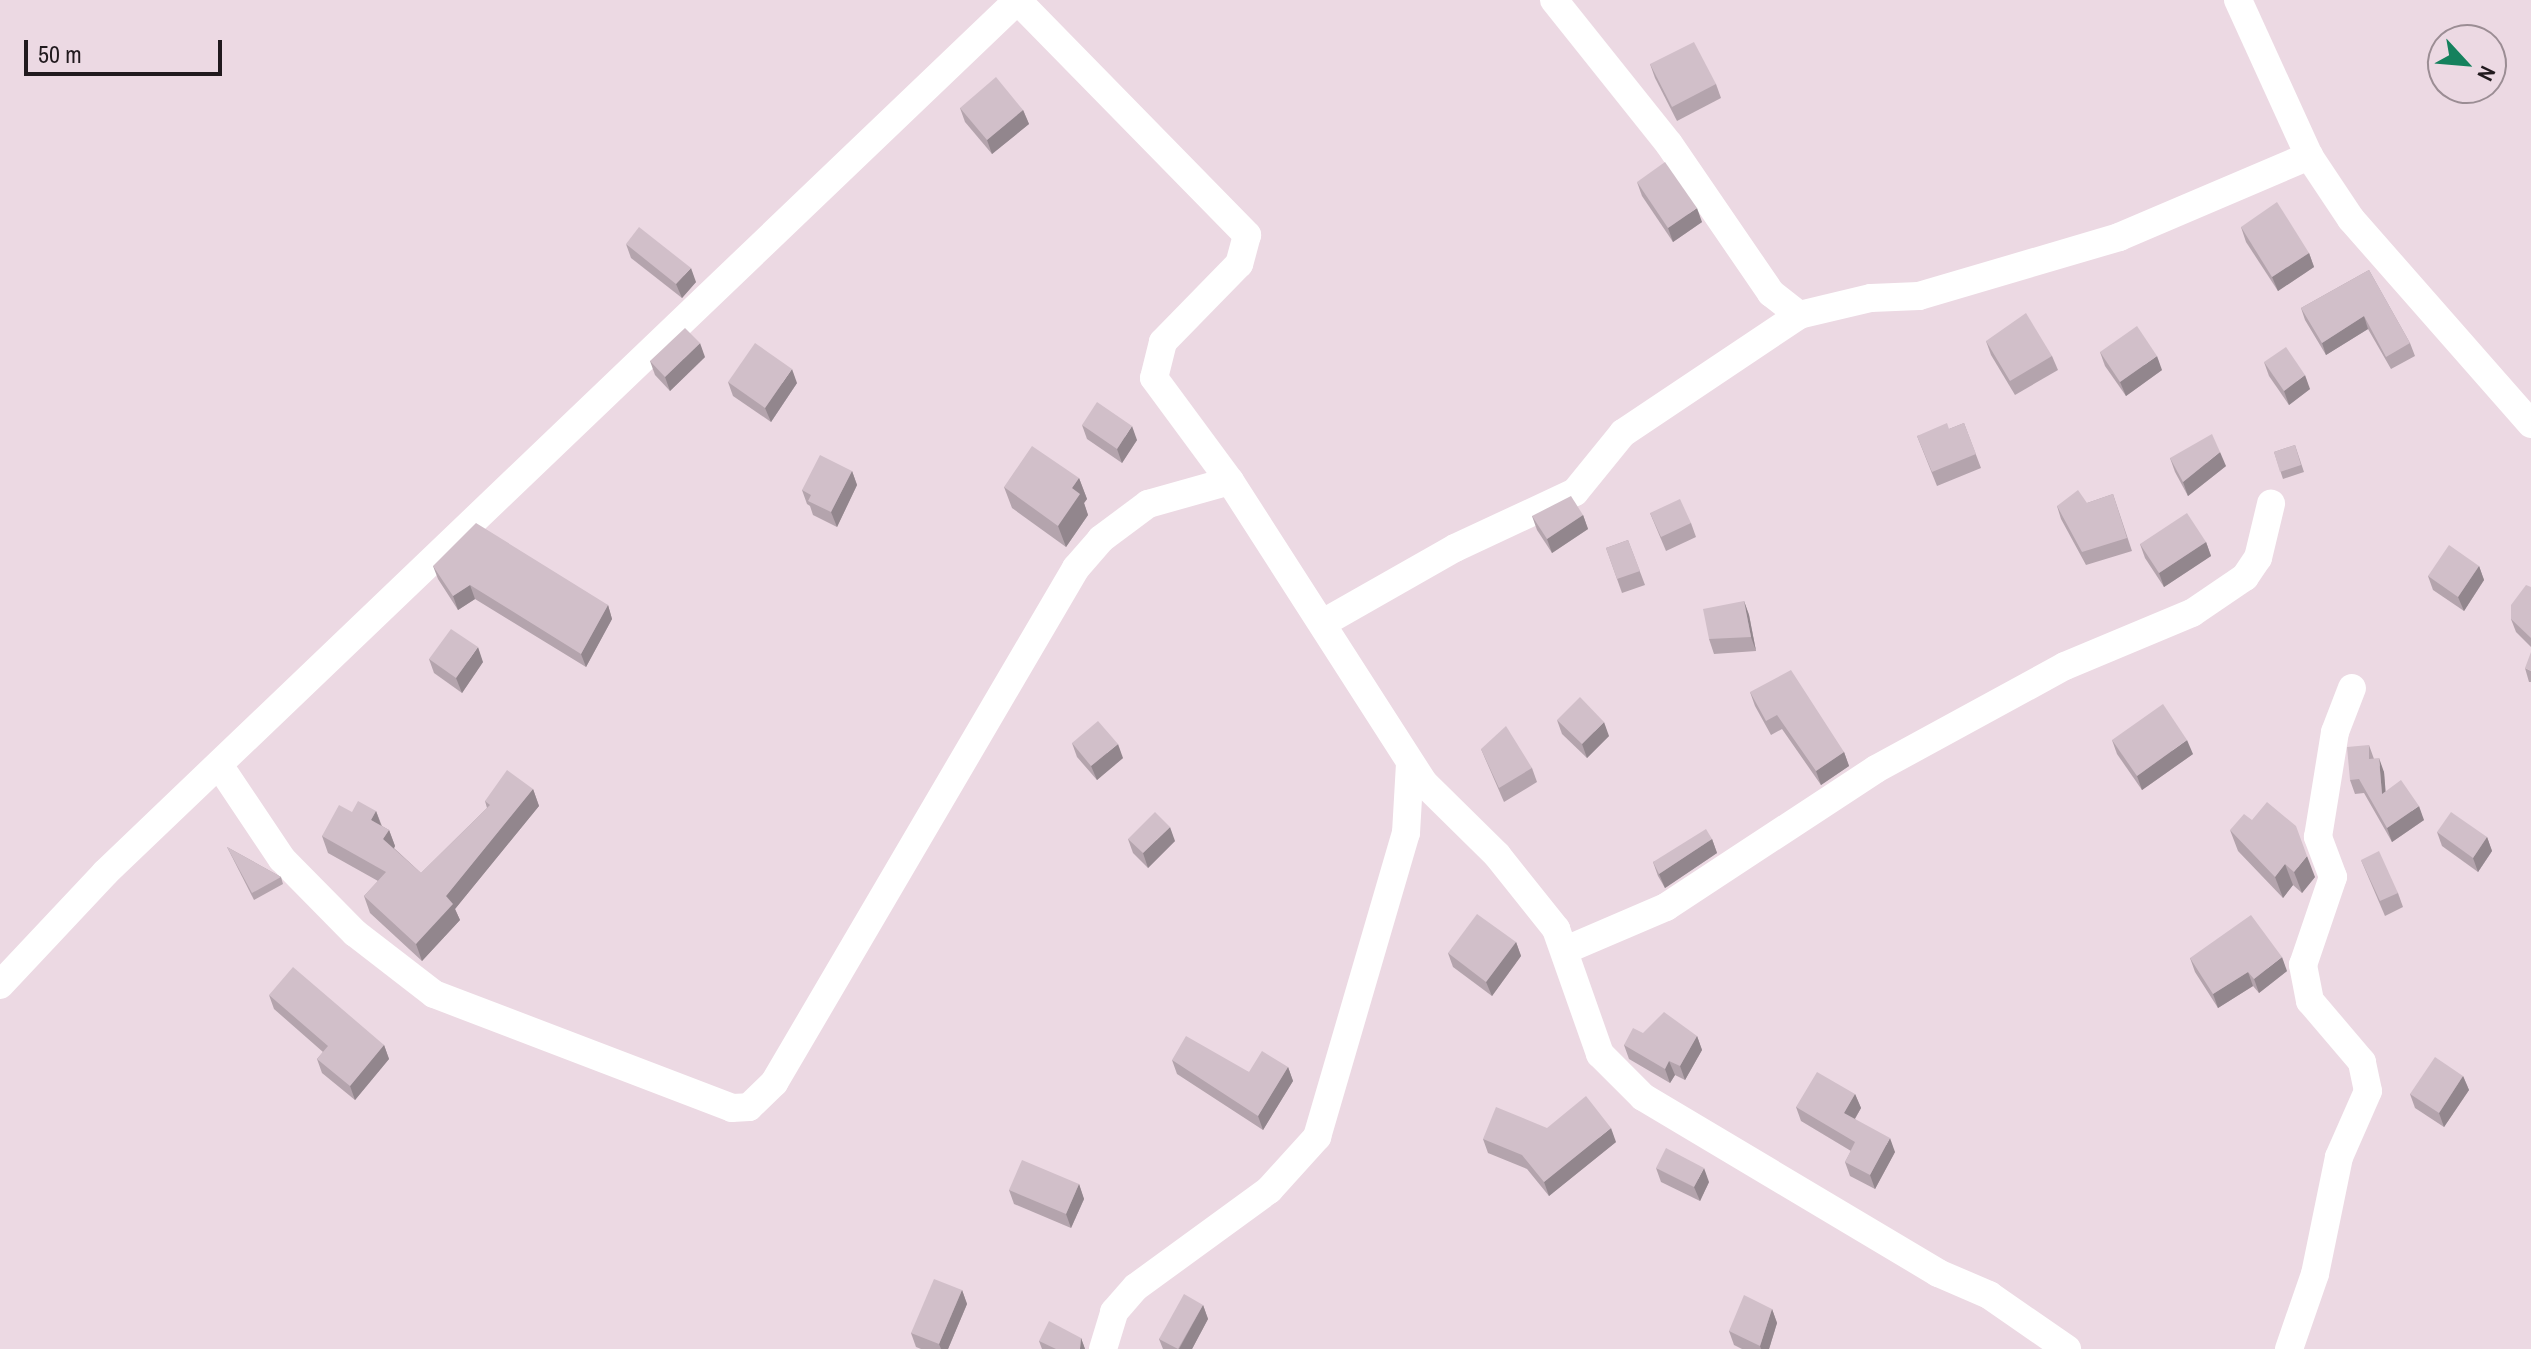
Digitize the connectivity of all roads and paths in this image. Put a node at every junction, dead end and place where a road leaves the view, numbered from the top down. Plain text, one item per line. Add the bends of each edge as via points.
1 (1018, 0) edge
2 (1554, 0) edge
3 (2238, 0) edge
4 (2309, 156) junction
5 (1799, 315) junction
6 (2531, 424) edge
7 (1230, 481) junction
8 (2271, 504) dead end
9 (1323, 623) junction
10 (2352, 688) dead end
11 (1410, 758) junction
12 (219, 765) junction
13 (1568, 949) junction
14 (0, 985) edge
15 (1103, 1349) edge
16 (2067, 1349) edge
17 (2289, 1349) edge

1 - 7 street via 1247,235 1239,264 1163,342 1154,378
1 - 12 street
2 - 5 street via 1669,144 1771,293
3 - 4 street
4 - 5 street via 2119,237 1919,296 1871,298
4 - 6 street via 2402,282
5 - 9 street via 1623,433 1575,492 1455,548
7 - 9 street
7 - 12 street via 1148,504 1076,568 774,1083 749,1107 732,1108 434,994 355,933 282,859
8 - 13 street via 2251,568 2192,613 2065,666 1876,769 1666,907
9 - 11 street
10 - 17 street via 2335,732 2318,837 2333,877 2303,965 2310,1001 2362,1062 2368,1091 2339,1157 2315,1274
11 - 13 street via 1433,793 1532,895
11 - 15 street via 1406,833 1317,1137 1269,1190 1136,1287 1114,1312
12 - 14 street
13 - 16 street via 1600,1054 1643,1097 1938,1273 1989,1295

